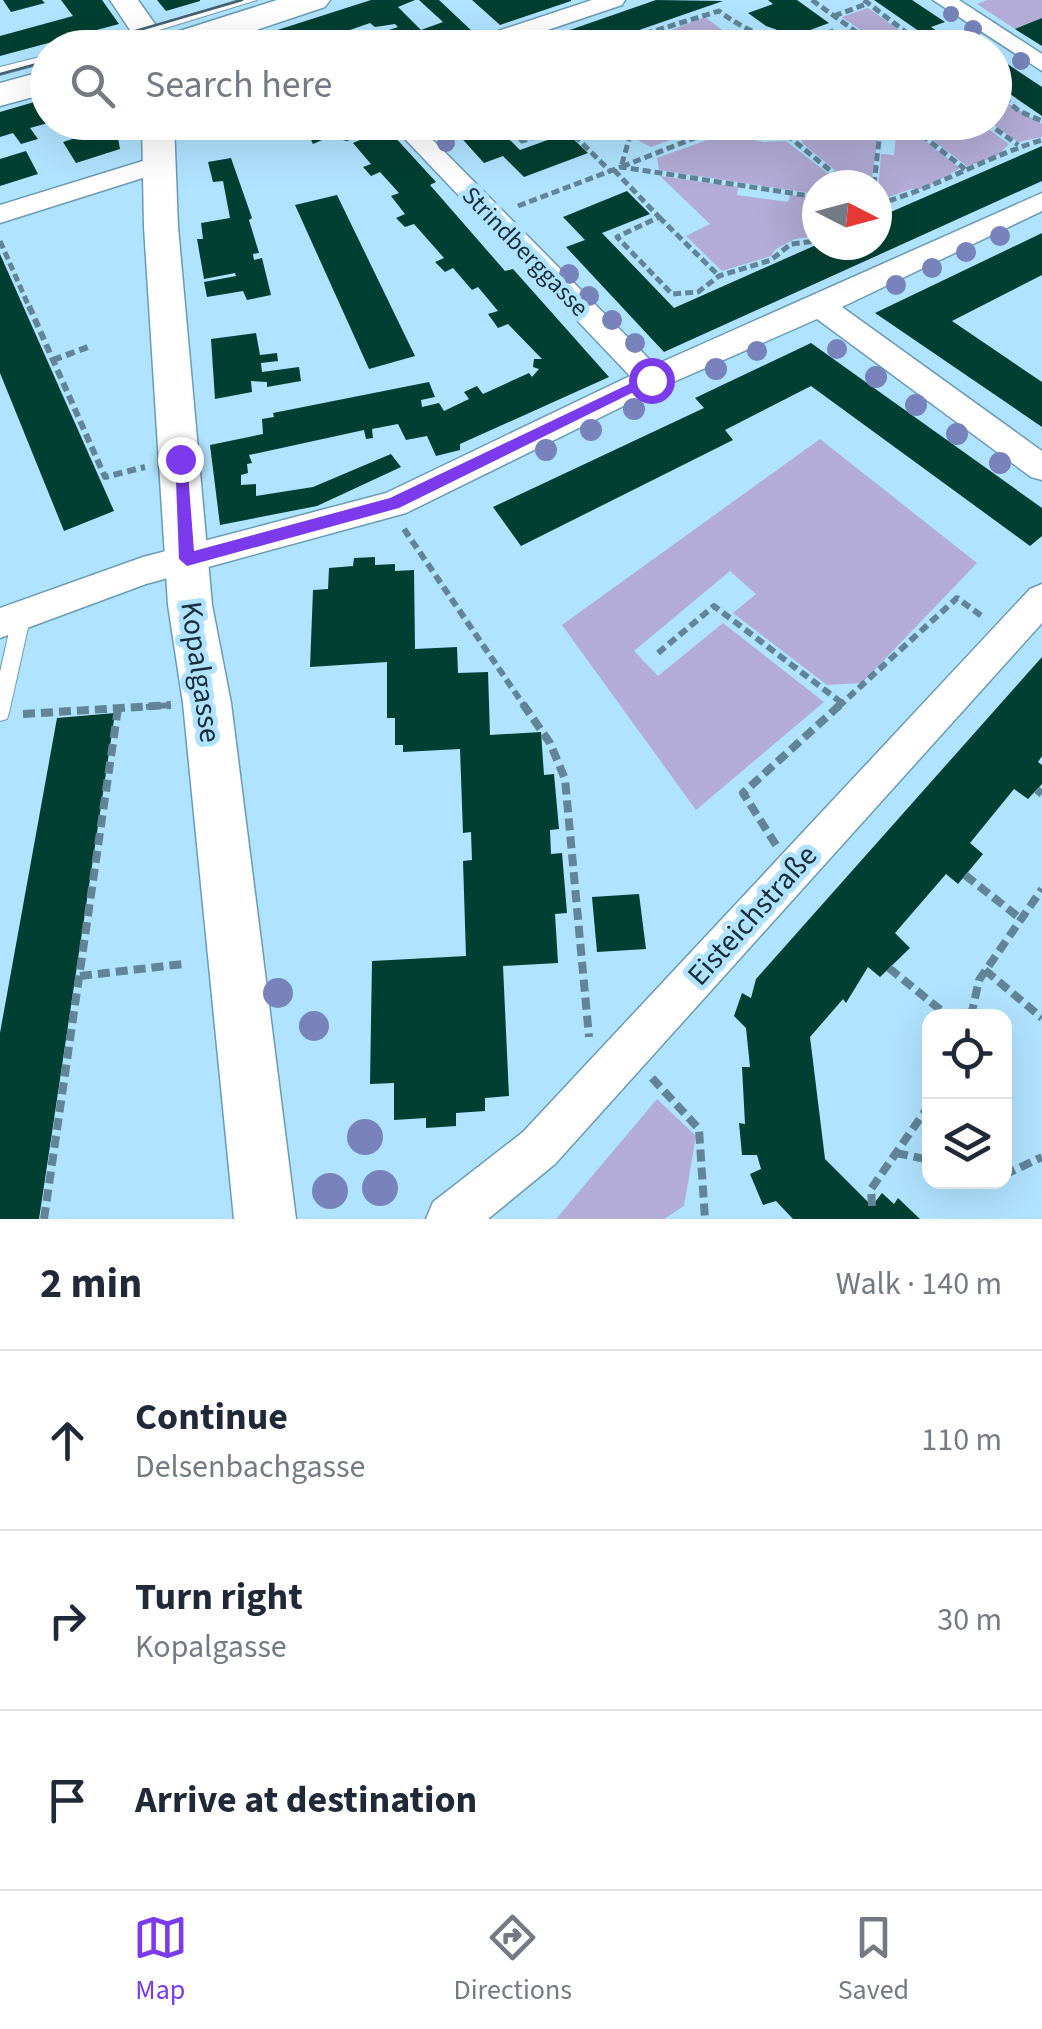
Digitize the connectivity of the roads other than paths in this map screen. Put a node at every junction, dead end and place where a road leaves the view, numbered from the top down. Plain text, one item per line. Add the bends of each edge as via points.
1 (124, 0) edge
2 (251, 0) edge
3 (313, 0) edge
4 (614, 0) edge
5 (944, 0) edge
6 (147, 30) edge
7 (183, 30) edge
8 (201, 30) edge
9 (524, 30) edge
10 (990, 30) edge
11 (1012, 44) edge
12 (30, 63) edge
13 (1042, 64) edge
14 (0, 72) edge
15 (30, 86) edge
16 (0, 95) edge
17 (418, 140) edge
18 (169, 141) edge
19 (1042, 201) edge
20 (0, 214) edge
21 (820, 306) junction
22 (651, 380) junction
23 (1042, 468) edge
24 (187, 559) junction
25 (1042, 598) edge
26 (11, 618) edge
27 (10, 714) edge
28 (265, 1219) edge
29 (450, 1219) edge

1 - 6 street
2 - 7 lane
3 - 8 main road
4 - 9 street
5 - 10 street
11 - 13 street
12 - 14 lane
15 - 16 main road
17 - 22 street, Strindberggasse
18 - 20 street
18 - 24 street, Kopalgasse via 160,227
19 - 21 street
21 - 22 street
21 - 23 street
22 - 24 street via 394,504
24 - 26 street
24 - 28 street, Kopalgasse
25 - 29 street, Eisteichstraße via 538,1148
26 - 27 lane

